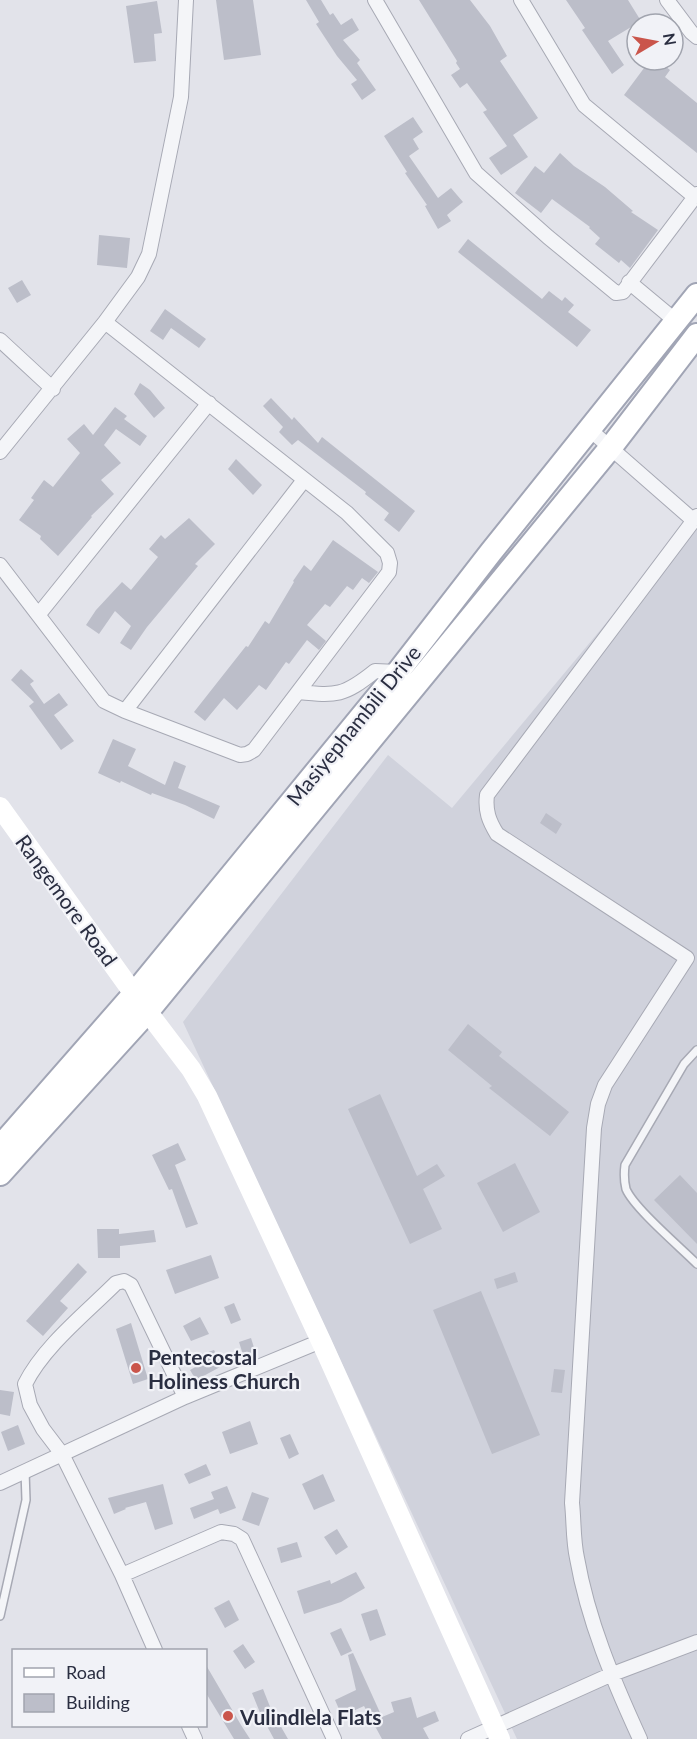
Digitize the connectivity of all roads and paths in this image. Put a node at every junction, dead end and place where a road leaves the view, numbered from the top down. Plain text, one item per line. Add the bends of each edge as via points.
1 (186, 0) edge
2 (375, 0) edge
3 (521, 0) edge
4 (667, 0) edge
5 (697, 37) edge
6 (696, 196) edge
7 (629, 282) junction
8 (697, 295) edge
9 (105, 322) junction
10 (677, 322) junction
11 (697, 335) edge
12 (0, 340) edge
13 (53, 389) junction
14 (209, 403) junction
15 (589, 429) junction
16 (611, 447) junction
17 (0, 452) edge
18 (304, 480) junction
19 (695, 518) edge
20 (0, 565) edge
21 (39, 614) junction
22 (398, 672) junction
23 (298, 692) junction
24 (125, 711) junction
25 (0, 807) edge
26 (692, 961) edge
27 (141, 1003) junction
28 (697, 1050) edge
29 (0, 1147) edge
30 (0, 1174) edge
31 (697, 1264) edge
32 (321, 1341) junction
33 (185, 1397) junction
34 (63, 1454) junction
35 (25, 1472) junction
36 (0, 1483) edge
37 (122, 1575) junction
38 (0, 1616) edge
39 (697, 1642) edge
40 (155, 1649) edge
41 (610, 1675) junction
42 (498, 1733) edge
43 (334, 1739) edge
44 (468, 1739) edge
45 (640, 1739) edge

1 - 9 street via 181,97 148,254 138,277
2 - 7 street via 476,173 616,293 623,292
3 - 6 street via 584,105
4 - 5 street
6 - 7 street
7 - 10 street
8 - 10 main road, Masiyephambili Drive
9 - 13 street
9 - 14 street
10 - 15 main road, Masiyephambili Drive
11 - 16 main road, Masiyephambili Drive
12 - 13 street
13 - 17 street
14 - 18 street
14 - 21 street
15 - 16 street
15 - 22 main road, Masiyephambili Drive
16 - 19 street
16 - 27 main road, Masiyephambili Drive
18 - 23 street via 383,546 390,567
18 - 24 street
19 - 26 street via 487,795 486,806 497,834
20 - 21 street
21 - 24 street via 99,696
22 - 23 street via 375,671 342,693
22 - 27 main road, Masiyephambili Drive
23 - 24 street via 254,750 243,755
25 - 27 street, Rangemore Road
26 - 41 street via 605,1085 594,1128 572,1503 576,1556
27 - 29 main road, Masiyephambili Drive
27 - 30 main road, Masiyephambili Drive
27 - 32 street, Rangemore Road via 207,1096
28 - 31 lane via 684,1064 625,1166 624,1175 634,1202
32 - 33 street
32 - 42 street, Rangemore Road
33 - 34 street
33 - 34 street via 131,1285 124,1281 116,1283 33,1368 25,1384 30,1405
34 - 35 street
34 - 37 street
35 - 36 street
35 - 38 lane via 26,1500
37 - 40 street
37 - 43 street via 221,1532 242,1539
39 - 41 street
41 - 42 street
41 - 45 street
42 - 44 street

